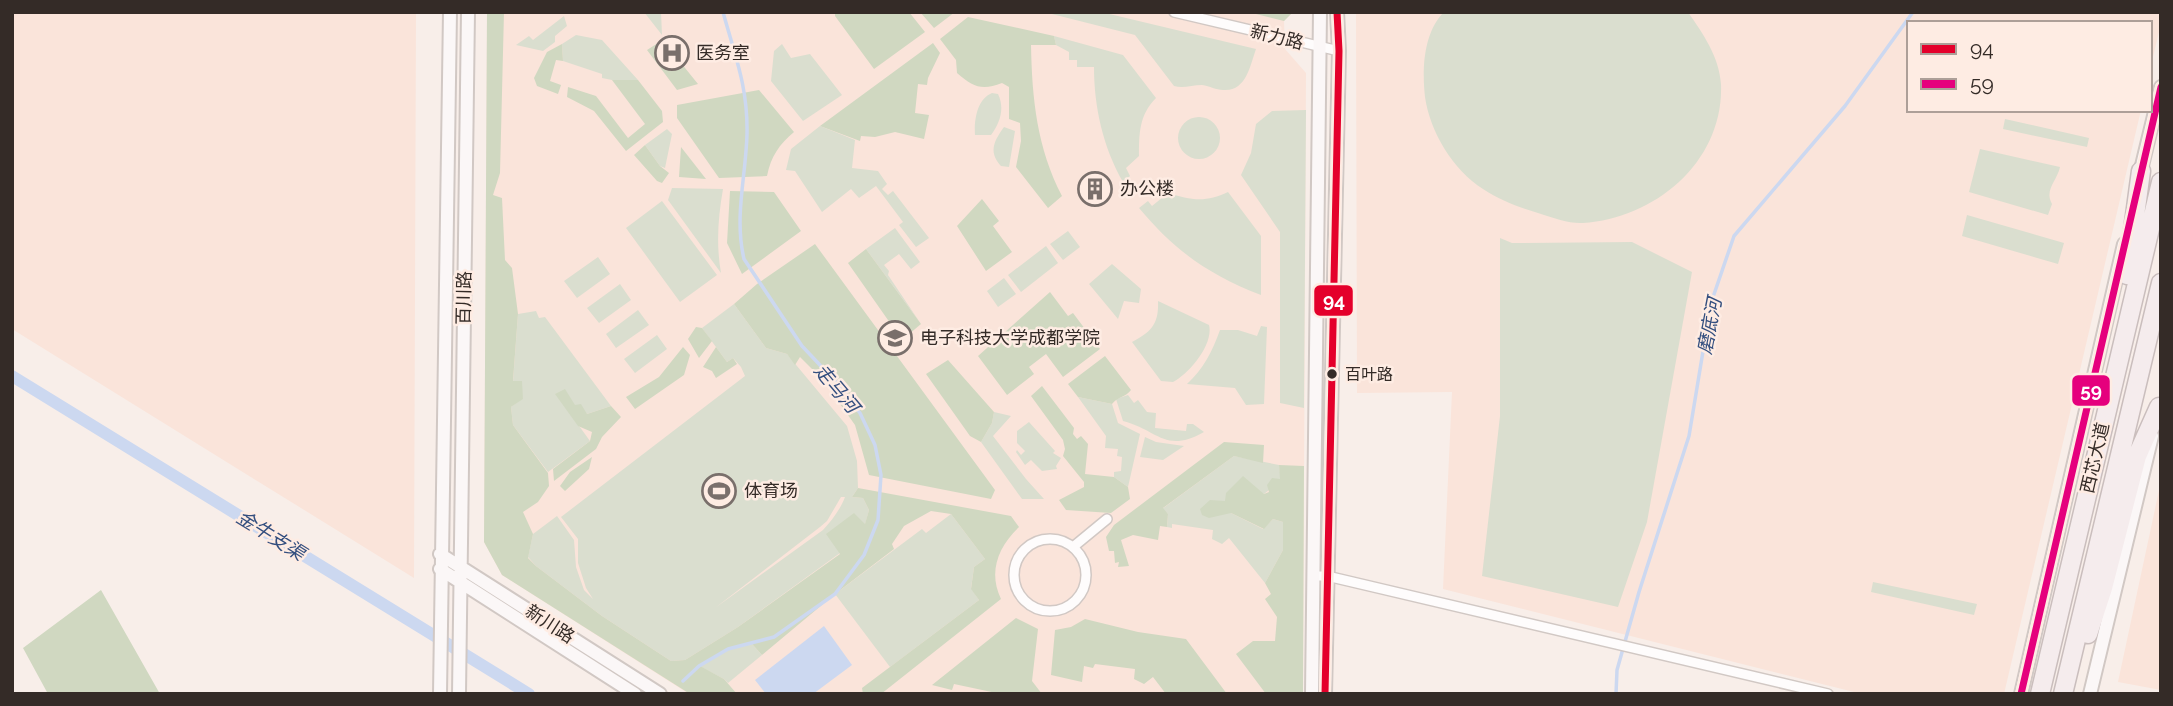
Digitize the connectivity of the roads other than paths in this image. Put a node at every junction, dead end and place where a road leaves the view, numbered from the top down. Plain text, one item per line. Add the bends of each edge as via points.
1 (450, 12) edge
2 (468, 12) edge
3 (1174, 12) edge
4 (1320, 12) edge
5 (1338, 12) edge
6 (1321, 48) junction
7 (1339, 51) junction
8 (2161, 87) edge
9 (2141, 171) junction
10 (2161, 182) edge
11 (2161, 283) edge
12 (2160, 405) edge
13 (1107, 519) dead end
14 (2076, 535) junction
15 (1073, 547) junction
16 (440, 554) junction
17 (460, 566) junction
18 (440, 569) junction
19 (1321, 576) junction
20 (462, 583) junction
21 (440, 694) edge
22 (459, 694) edge
23 (635, 694) edge
24 (660, 694) edge
25 (1312, 694) edge
26 (1325, 694) edge
27 (1828, 694) edge
28 (2021, 694) edge
29 (2040, 694) edge
30 (2066, 694) edge
31 (2090, 694) edge

1 - 16 street, 百川路
2 - 17 street, 百川路
3 - 6 street, 新力路
4 - 6 street
5 - 7 street
6 - 7 street, 新力路
6 - 19 street
7 - 19 street
8 - 9 street, 西芯大道
9 - 14 highway via 2130,259 2098,402
9 - 28 street, 西芯大道
10 - 14 highway, 西芯大道
11 - 30 highway, 西芯大道
12 - 30 highway via 2137,456 2103,588
12 - 31 street
13 - 15 street
14 - 29 highway, 西芯大道
15 - 15 street via 1047,538 1025,547 1013,567 1023,600 1034,608 1058,611 1078,598 1086,575
16 - 17 street, 新川路
16 - 18 street, 百川路
17 - 20 street, 百川路
17 - 24 street, 新川路
18 - 20 street, 新川路
18 - 21 street, 百川路
19 - 25 street
19 - 26 street
19 - 27 street
20 - 22 street, 百川路
20 - 23 street, 新川路

